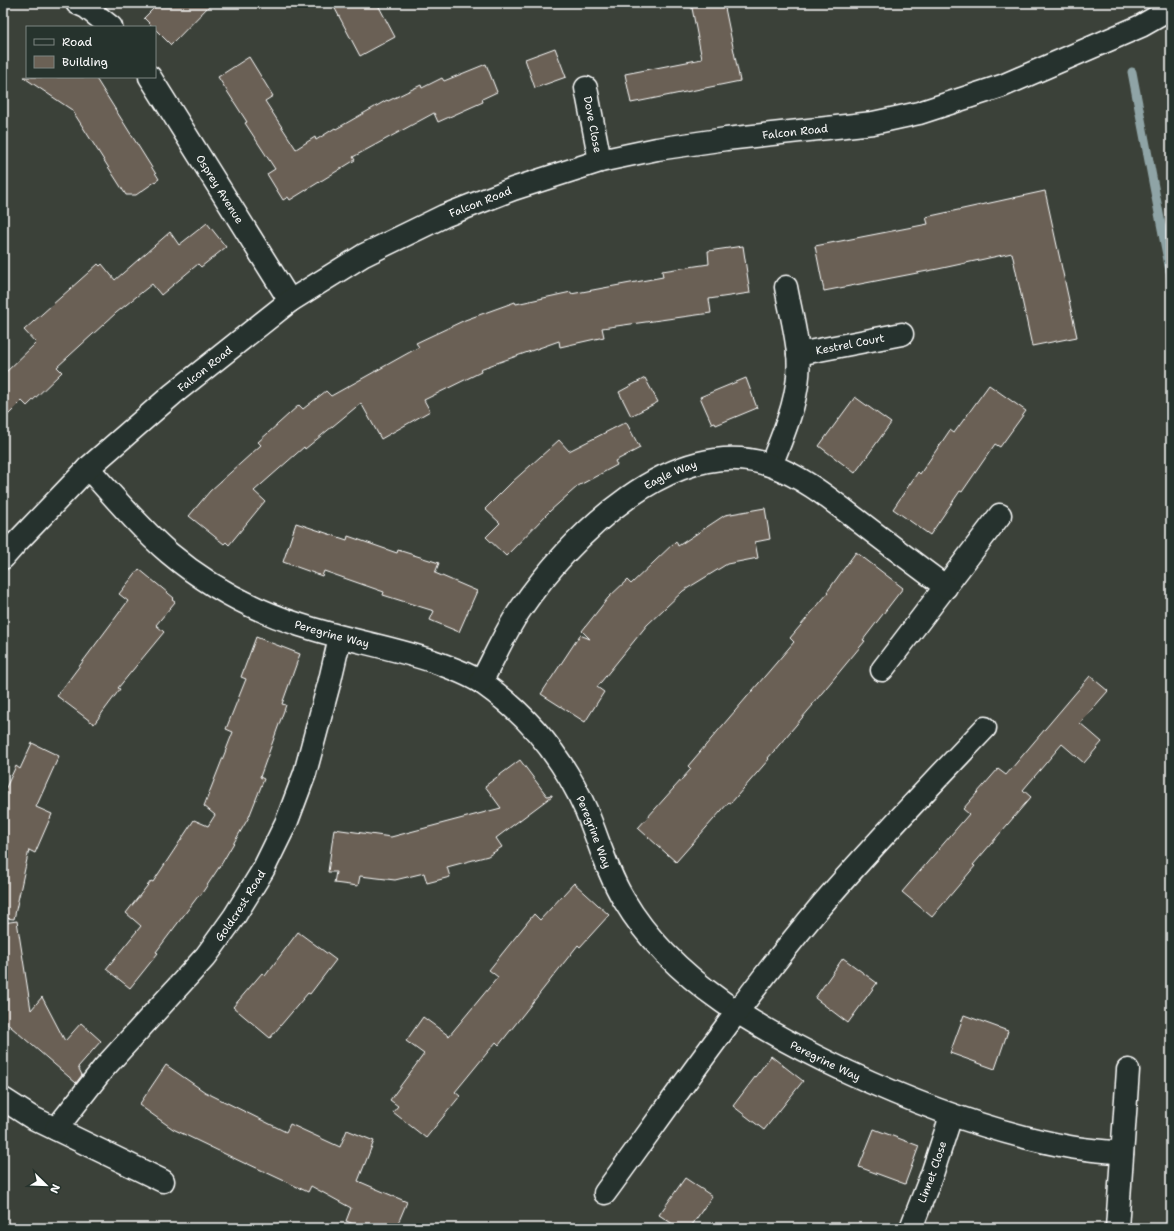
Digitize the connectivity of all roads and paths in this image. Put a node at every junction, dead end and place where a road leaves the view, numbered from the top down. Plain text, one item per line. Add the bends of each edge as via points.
1 (84, 4) edge
2 (1171, 9) edge
3 (110, 26) edge
4 (151, 78) edge
5 (586, 88) dead end
6 (600, 161) junction
7 (786, 287) dead end
8 (290, 301) junction
9 (902, 334) dead end
10 (798, 354) junction
11 (771, 465) junction
12 (88, 468) junction
13 (1000, 515) dead end
14 (3, 558) edge
15 (946, 587) junction
16 (340, 637) junction
17 (882, 670) dead end
18 (481, 682) junction
19 (985, 728) dead end
20 (737, 1011) junction
21 (1128, 1070) dead end
22 (3, 1099) edge
23 (952, 1116) junction
24 (56, 1129) junction
25 (1122, 1153) junction
26 (163, 1181) dead end
27 (605, 1193) dead end
28 (911, 1228) edge
29 (1117, 1228) edge

1 - 3 street
2 - 6 street, Falcon Road via 1142,26 1002,86 919,113 873,123 657,149
4 - 8 street, Osprey Avenue
5 - 6 street, Dove Close
6 - 8 street, Falcon Road via 513,189 444,216 364,255
7 - 10 street
8 - 12 street, Falcon Road via 173,394
9 - 10 street, Kestrel Court
10 - 11 street via 794,400 787,426
11 - 15 street, Eagle Way via 799,478 826,496
11 - 18 street, Eagle Way via 747,460 721,459 693,464 637,491 610,511 548,574 520,611
12 - 14 street, Falcon Road
12 - 16 street, Peregrine Way via 138,522 169,552 197,574 266,612
13 - 15 street
15 - 17 street
16 - 18 street, Peregrine Way via 416,656 452,668
16 - 24 street, Goldcrest Road via 305,773 287,821 263,870 206,956 104,1069
18 - 20 street, Peregrine Way via 508,701 553,751 586,811 611,876 646,934 704,989
19 - 20 street via 870,850
20 - 23 street, Peregrine Way via 797,1048 878,1086
20 - 27 street
21 - 25 street
22 - 24 street
23 - 25 street, Peregrine Way via 1071,1148
23 - 28 street, Linnet Close
24 - 26 street
25 - 29 street

